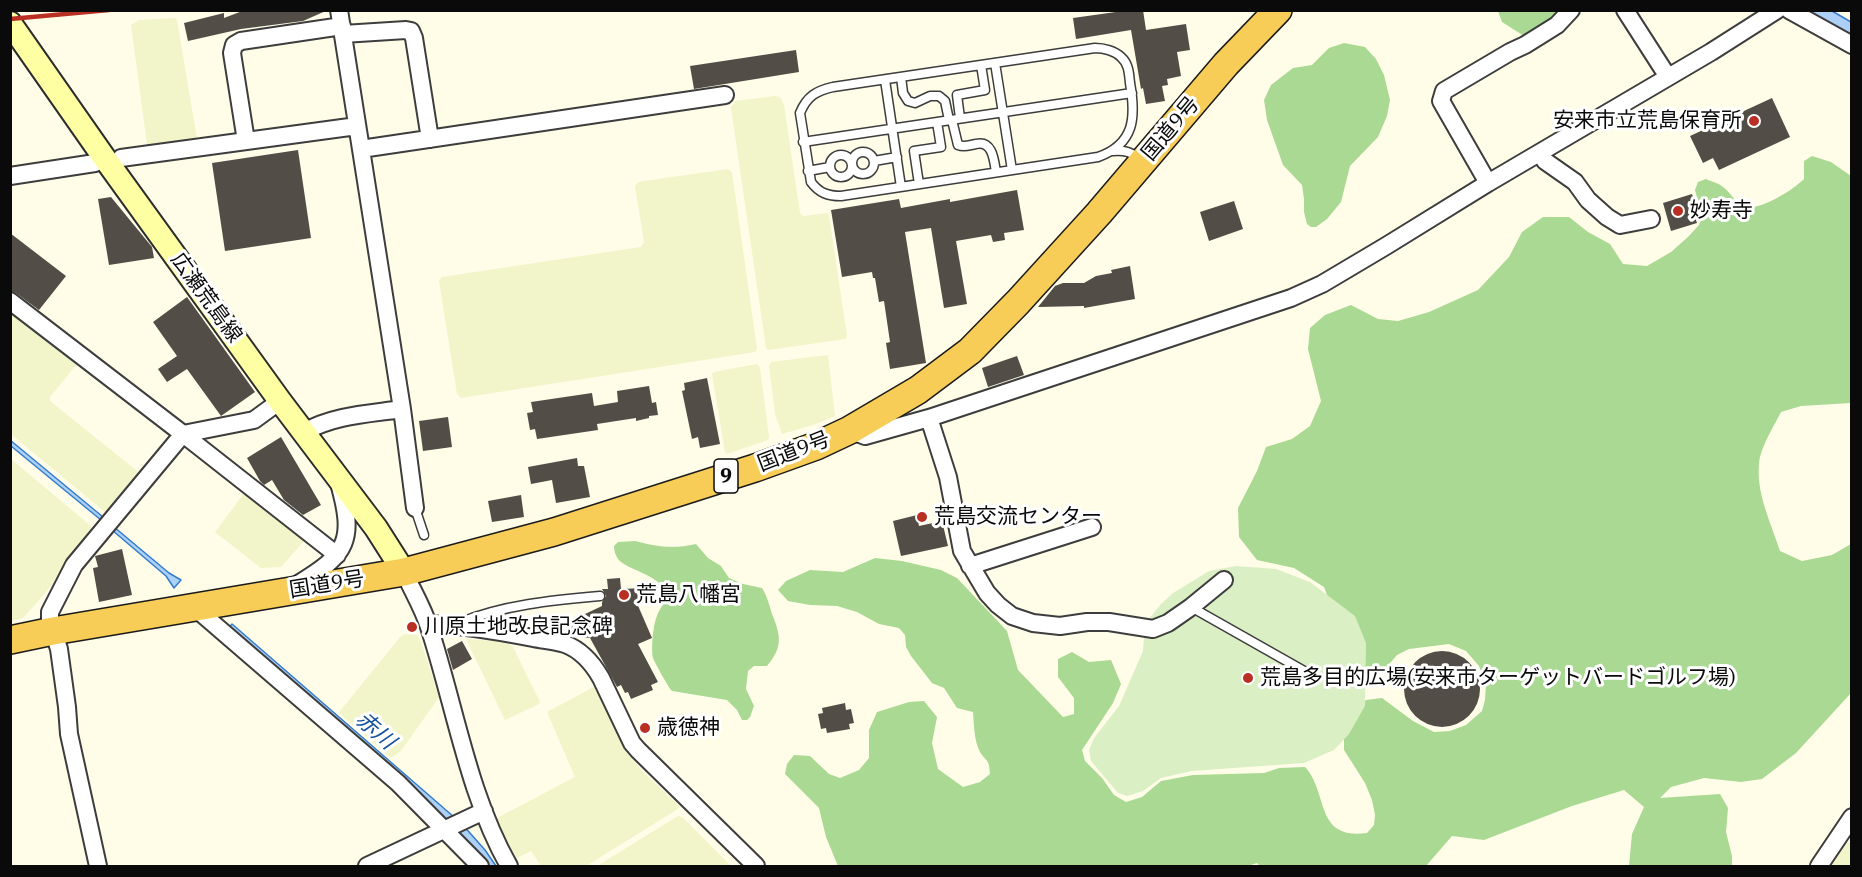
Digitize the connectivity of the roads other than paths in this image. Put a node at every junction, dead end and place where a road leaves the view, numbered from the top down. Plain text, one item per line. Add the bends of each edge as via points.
1 (1278, 10) edge
2 (1571, 10) edge
3 (1625, 10) edge
4 (1777, 10) edge
5 (1789, 10) edge
6 (341, 23) edge
7 (13, 26) edge
8 (1851, 45) edge
9 (996, 63) junction
10 (981, 65) junction
11 (901, 77) junction
12 (1668, 77) junction
13 (885, 80) junction
14 (1132, 93) junction
15 (726, 95) dead end
16 (1003, 112) junction
17 (954, 119) junction
18 (936, 122) junction
19 (357, 126) junction
20 (892, 129) junction
21 (430, 139) junction
22 (246, 141) junction
23 (803, 142) junction
24 (361, 149) junction
25 (1113, 151) junction
26 (1540, 153) junction
27 (897, 157) junction
28 (121, 158) dead end
29 (874, 160) junction
30 (1143, 161) junction
31 (95, 163) dead end
32 (852, 164) junction
33 (831, 167) junction
34 (1012, 170) junction
35 (808, 171) junction
36 (996, 172) junction
37 (10, 176) edge
38 (1488, 183) junction
39 (919, 184) junction
40 (901, 187) junction
41 (1651, 219) dead end
42 (10, 301) edge
43 (280, 401) junction
44 (402, 409) junction
45 (929, 418) junction
46 (850, 430) junction
47 (304, 432) junction
48 (183, 434) junction
49 (338, 477) junction
50 (415, 508) joint
51 (1092, 527) dead end
52 (424, 535) dead end
53 (337, 555) junction
54 (970, 566) junction
55 (404, 572) junction
56 (1224, 580) dead end
57 (284, 592) junction
58 (600, 596) dead end
59 (1191, 607) junction
60 (194, 608) junction
61 (428, 624) junction
62 (455, 625) junction
63 (53, 631) junction
64 (10, 640) edge
65 (1313, 676) dead end
66 (484, 811) junction
67 (1851, 817) edge
68 (444, 830) junction
69 (98, 867) edge
70 (367, 867) edge
71 (480, 867) edge
72 (509, 867) edge
73 (756, 867) edge
74 (1819, 867) edge

1 - 30 highway, 国道9号 / 9
2 - 38 street via 1557,25 1444,91 1442,100
3 - 12 street
4 - 12 street
5 - 8 street
6 - 19 street
6 - 21 street via 411,31
6 - 22 street via 234,45
7 - 43 main road, 広瀬荒島線
9 - 10 lane
9 - 14 lane via 1102,48 1121,56 1127,65
9 - 16 lane
10 - 11 lane
10 - 17 lane via 985,90 957,95
11 - 13 lane
11 - 17 lane via 908,101 915,104 939,96
12 - 26 street
13 - 20 lane
13 - 23 lane via 833,87 810,95 800,112
14 - 16 lane
14 - 25 lane via 1129,131
15 - 21 street
16 - 17 lane
16 - 34 lane
17 - 18 lane
17 - 36 lane via 958,145 987,146
18 - 20 lane
18 - 39 lane via 941,147 914,151
19 - 22 street
19 - 24 street
20 - 23 lane
20 - 27 lane
21 - 24 street
22 - 28 street
23 - 35 lane
24 - 44 street
25 - 30 lane via 1124,150
25 - 34 lane via 1098,157
26 - 38 street
26 - 41 street via 1620,225
27 - 29 lane
27 - 40 lane
29 - 32 lane via 860,152
29 - 32 lane via 865,174 855,171
30 - 46 highway, 国道9号 / 9 via 970,351 918,390
31 - 37 street
32 - 33 lane via 849,158 838,156
32 - 33 lane via 852,171 844,177 834,174
33 - 35 lane
34 - 36 lane
35 - 40 lane via 815,188 832,196
36 - 39 lane
38 - 45 street via 1322,284 1292,298
39 - 40 lane
42 - 48 street
43 - 47 main road, 広瀬荒島線
43 - 48 street via 254,420
44 - 47 street via 334,419
44 - 50 street
45 - 46 street via 865,436
45 - 54 street via 948,477 962,551
46 - 55 highway, 国道9号 / 9 via 755,468 554,531
47 - 49 main road, 広瀬荒島線
48 - 53 street
48 - 63 street via 74,566 50,612
49 - 53 street via 347,530
49 - 55 main road, 広瀬荒島線
50 - 52 lane
51 - 54 street
53 - 57 street
54 - 59 street via 998,605 1012,616 1033,623 1060,626 1109,622 1153,629
55 - 57 highway, 国道9号 / 9
55 - 61 street
56 - 59 street
57 - 60 highway, 国道9号 / 9
58 - 62 lane via 482,614
59 - 65 lane
60 - 63 highway, 国道9号 / 9
60 - 68 street via 398,783
61 - 62 street
61 - 66 street
62 - 73 street via 565,644 581,653 596,668 638,750
63 - 64 highway, 国道9号 / 9
63 - 69 street via 69,734
66 - 68 street
66 - 72 street
67 - 74 street
68 - 70 street
68 - 71 street

